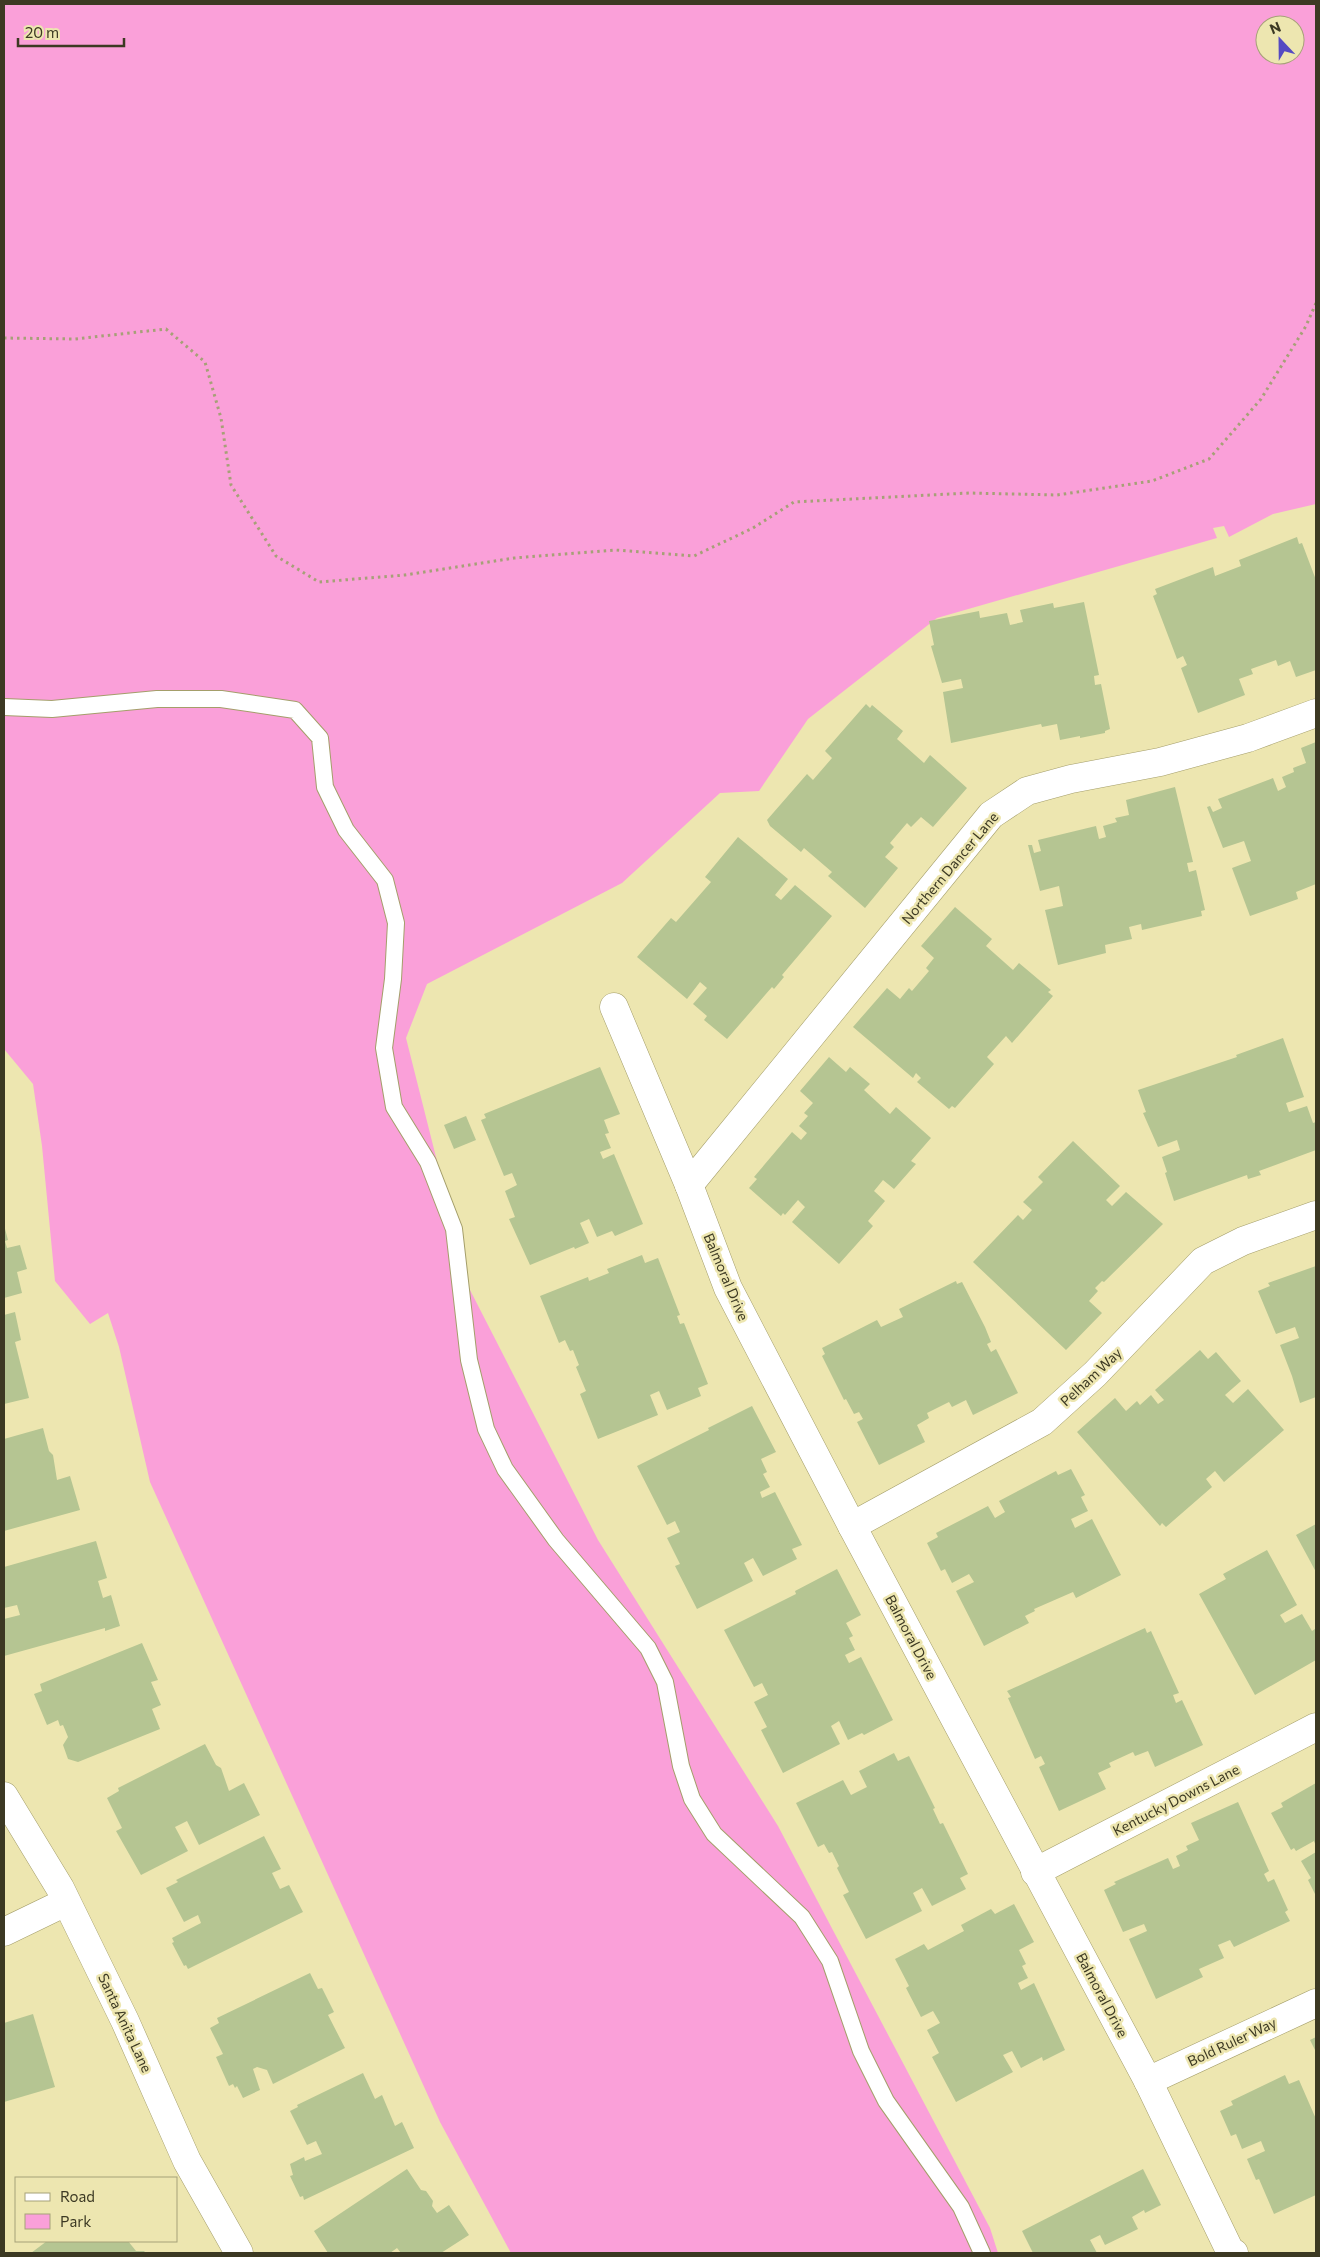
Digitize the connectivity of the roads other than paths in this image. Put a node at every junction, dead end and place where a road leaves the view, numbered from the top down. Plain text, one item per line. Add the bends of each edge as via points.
1 (4, 707) edge
2 (1316, 713) edge
3 (614, 1008) dead end
4 (689, 1185) junction
5 (1316, 1215) edge
6 (852, 1526) junction
7 (1316, 1727) edge
8 (4, 1796) edge
9 (1035, 1872) junction
10 (66, 1902) junction
11 (4, 1932) edge
12 (1316, 2003) edge
13 (1148, 2081) junction
14 (239, 2253) edge
15 (982, 2253) edge
16 (1234, 2253) edge

1 - 15 lane via 52,708 157,699 221,699 295,710 320,738 324,787 346,830 386,880 396,923 394,979 384,1048 394,1107 428,1162 454,1229 469,1360 486,1429 505,1469 556,1540 648,1648 665,1682 681,1766 692,1799 714,1834 802,1917 830,1961 861,2051 886,2101 961,2207
2 - 4 street, Northern Dancer Lane via 1248,738 1160,762 1026,790 991,815
3 - 4 street, Balmoral Drive
4 - 6 street, Balmoral Drive via 728,1288
5 - 6 street, Pelham Way via 1243,1241 1203,1261 1096,1374 1042,1422
6 - 9 street, Balmoral Drive
7 - 9 street, Kentucky Downs Lane
8 - 10 street, Santa Anita Lane
9 - 13 street, Balmoral Drive
10 - 11 street
10 - 14 street, Santa Anita Lane via 125,2021 187,2161
12 - 13 street, Bold Ruler Way
13 - 16 street, Balmoral Drive via 1230,2251

